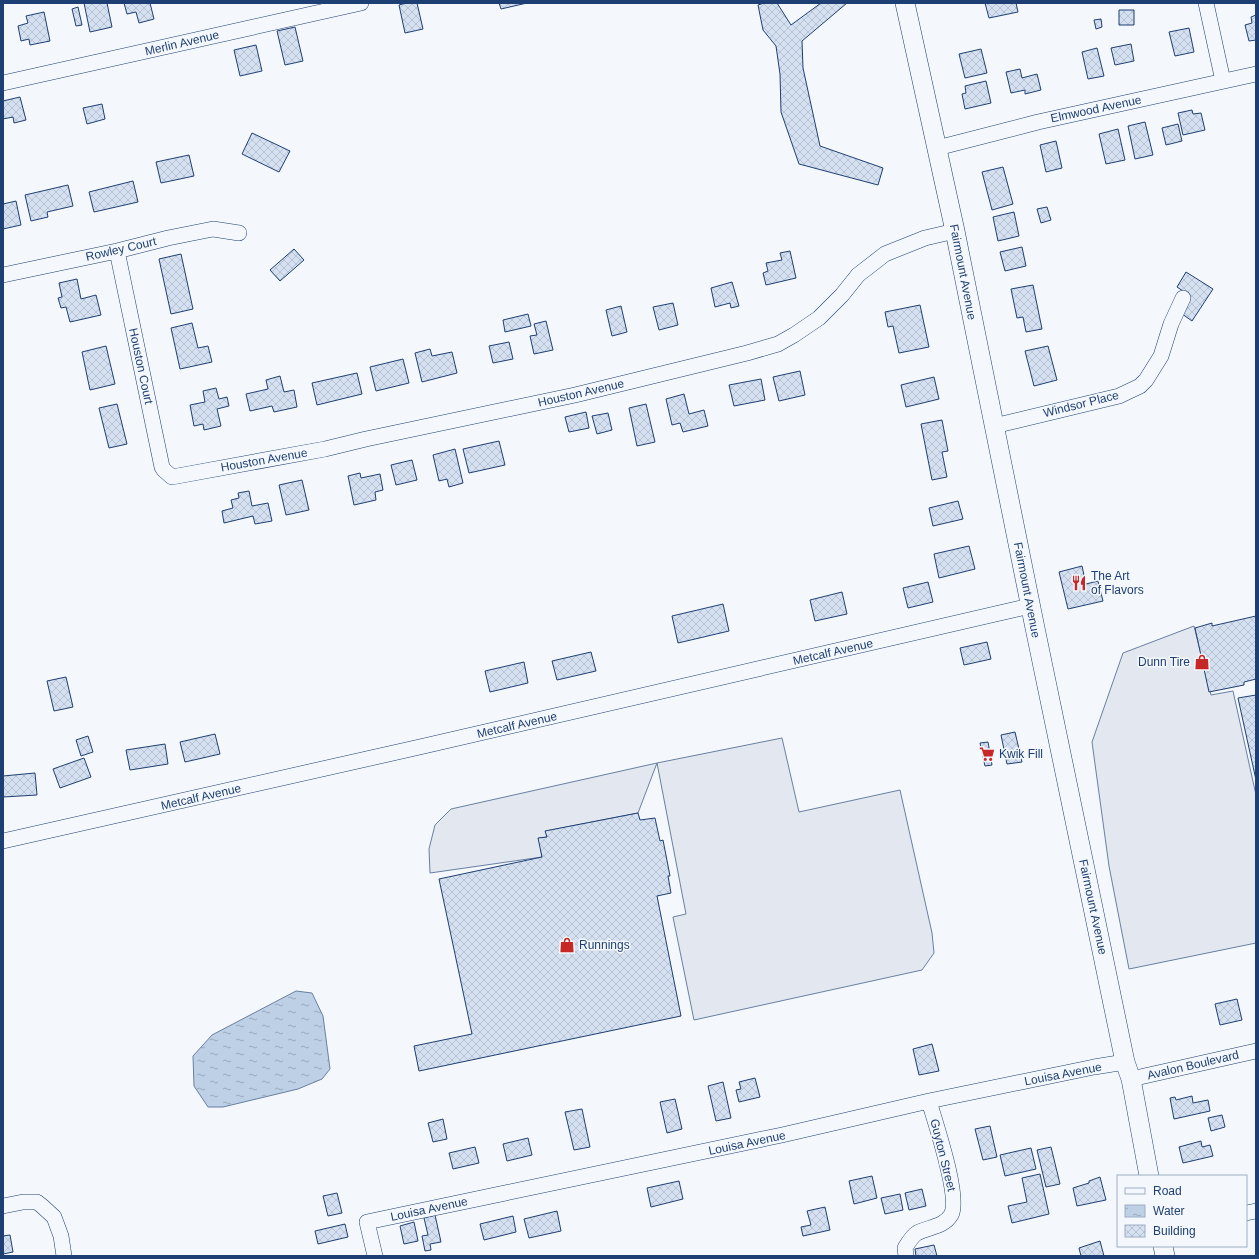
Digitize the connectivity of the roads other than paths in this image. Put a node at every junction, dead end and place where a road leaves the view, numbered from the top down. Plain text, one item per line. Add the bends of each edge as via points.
1 (361, 3) edge
2 (906, 3) edge
3 (1206, 3) edge
4 (1256, 74) edge
5 (1223, 81) junction
6 (3, 83) edge
7 (937, 148) junction
8 (955, 231) junction
9 (239, 233) dead end
10 (117, 251) junction
11 (3, 275) edge
12 (1183, 298) dead end
13 (994, 426) junction
14 (172, 477) joint
15 (1030, 606) junction
16 (3, 841) edge
17 (1256, 1052) edge
18 (1128, 1071) junction
19 (929, 1101) junction
20 (1149, 1175) edge
21 (3, 1206) edge
22 (64, 1256) edge
23 (375, 1256) edge
24 (906, 1256) edge

1 - 6 street, Merlin Avenue
2 - 7 main road, Fairmount Avenue
3 - 5 street
4 - 5 street, Elmwood Avenue
5 - 7 street, Elmwood Avenue via 1038,122
7 - 8 main road, Fairmount Avenue
8 - 13 main road, Fairmount Avenue
8 - 14 street, Houston Avenue via 925,238 885,254 858,275 819,318 778,344 753,352 575,395 325,449
9 - 10 street, Rowley Court via 213,229
10 - 11 street, Rowley Court
10 - 14 street, Houston Court via 162,467
12 - 13 street, Windsor Place via 1160,356 1140,386 1119,396
13 - 15 main road, Fairmount Avenue
15 - 16 street, Metcalf Avenue
15 - 18 main road, Fairmount Avenue
17 - 18 street, Avalon Boulevard
18 - 19 street, Louisa Avenue via 1094,1067
18 - 20 main road, Fairmount Avenue
19 - 23 street, Louisa Avenue via 782,1135 368,1222
19 - 24 street, Guyton Street via 948,1166 954,1203 951,1214 942,1224 915,1234 905,1248
21 - 22 street via 23,1202 37,1202 42,1206 54,1216

